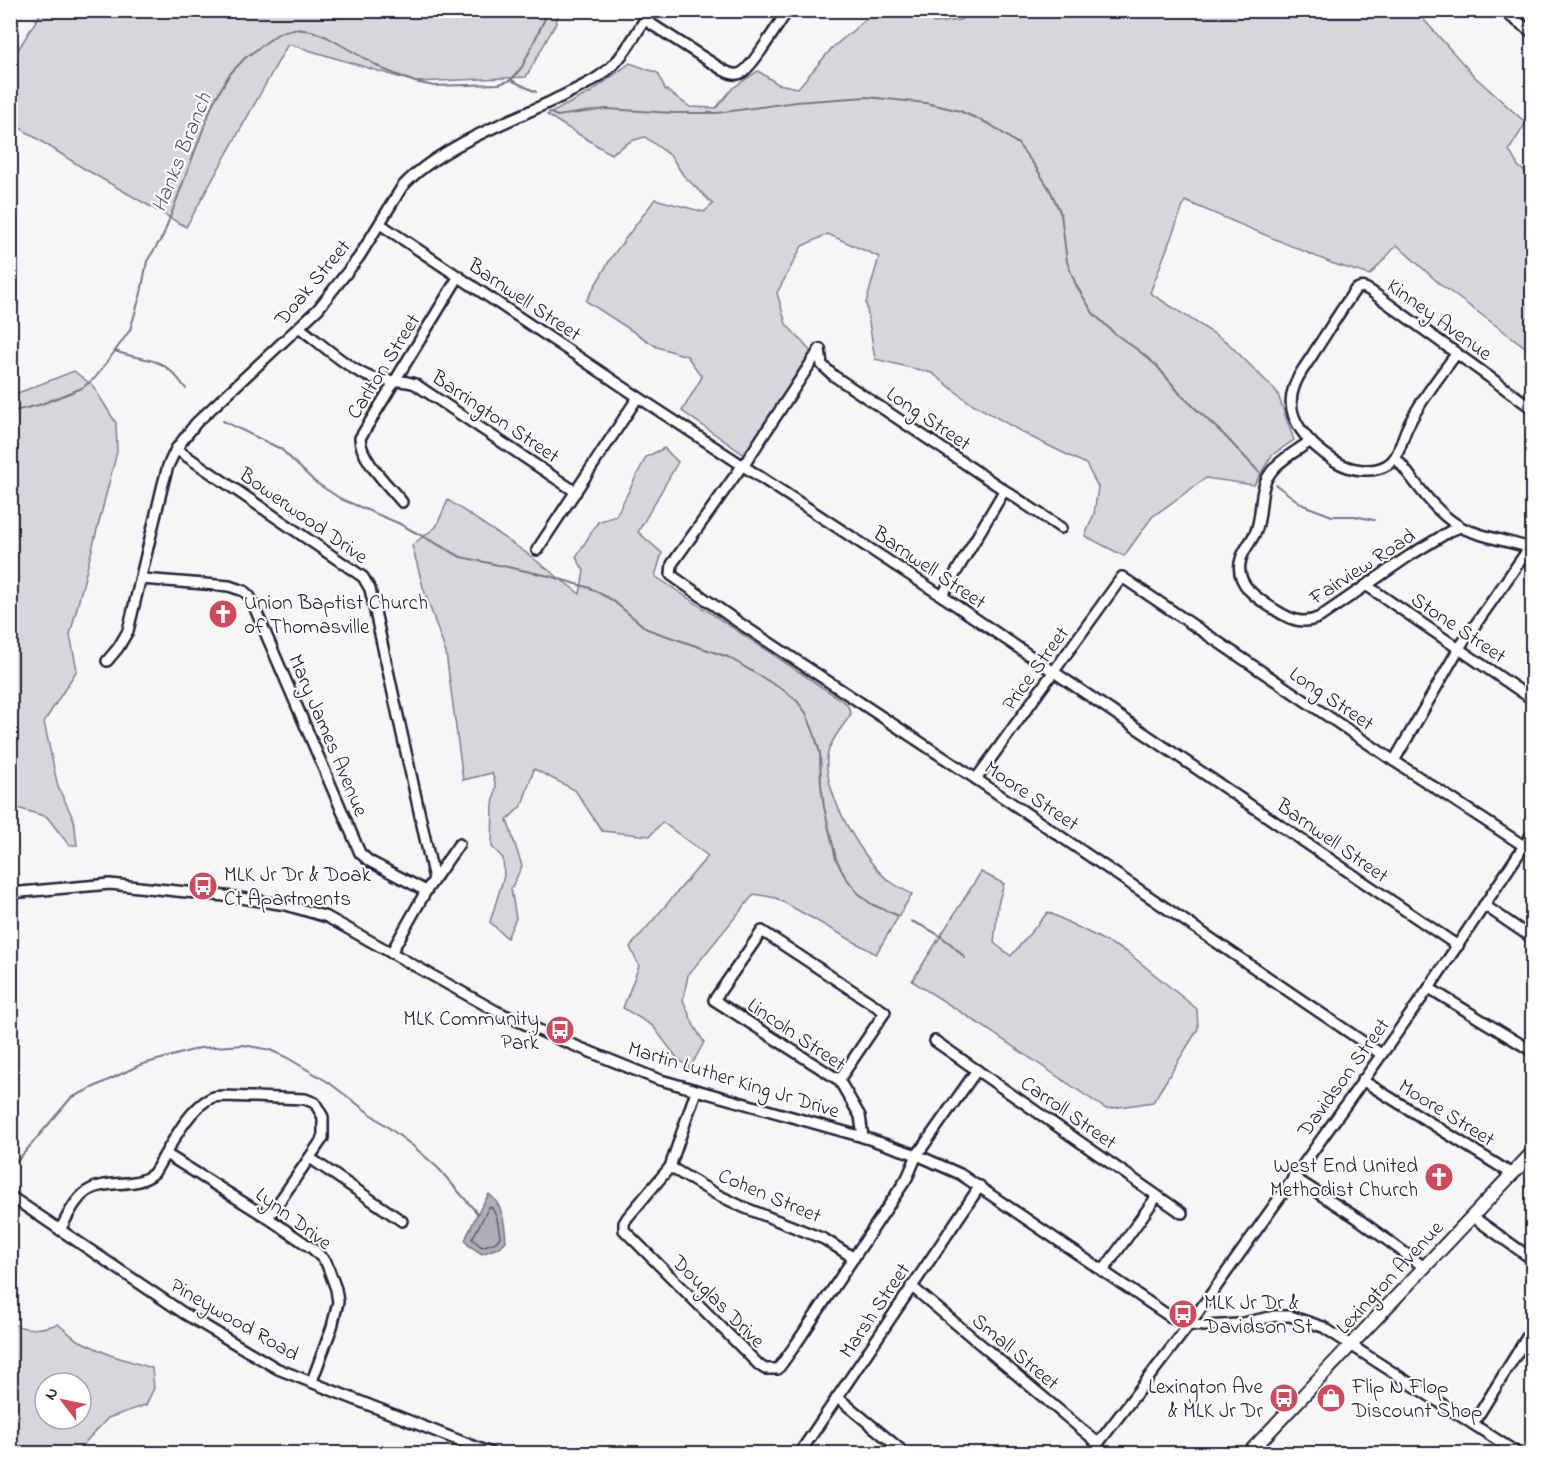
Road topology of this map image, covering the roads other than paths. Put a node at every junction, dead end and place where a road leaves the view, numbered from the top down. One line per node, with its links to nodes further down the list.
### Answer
1 (651, 10): 4 (street, Doak Street)
2 (788, 10): 4 (street)
3 (1502, 10): 5 (street)
4 (645, 20): 6 (street, Doak Street)
5 (1533, 32)
6 (380, 224): 7 (street, Barnwell Street); 8 (street, Doak Street)
7 (459, 276): 10 (street, Carlton Street); 11 (street, Barnwell Street)
8 (300, 328): 10 (street, Barrington Street); 14 (street, Doak Street)
9 (1457, 353): 12 (street, Kinney Avenue); 13 (street, Kinney Avenue); 15 (street)
10 (394, 380): 18 (street, Barrington Street); 19 (street, Carlton Street)
11 (638, 397): 16 (street, Barnwell Street); 18 (street)
12 (1533, 408)
13 (1309, 442): 15 (street); 26 (street, Fairview Road)
14 (177, 449): 25 (street, Doak Street); 37 (street, Bowerwood Drive)
15 (1396, 458): 20 (street)
16 (742, 466): 17 (street, Long Street); 27 (street, Barnwell Street); 33 (street, Moore Street)
17 (1004, 490): 21 (street, Long Street); 27 (street)
18 (576, 492): 23 (street)
19 (402, 502)
20 (1460, 527): 22 (street); 26 (street, Fairview Road)
21 (1061, 528)
22 (1531, 546): 28 (street)
23 (537, 550)
24 (1122, 577): 30 (street, Price Street); 32 (street, Long Street)
25 (142, 579): 29 (street, Doak Street); 38 (street, Mary James Avenue)
26 (1366, 585): 28 (street, Stone Street)
27 (942, 596): 30 (street, Barnwell Street)
28 (1459, 648): 31 (street, Stone Street); 32 (street)
29 (107, 661)
30 (1054, 673): 33 (street, Price Street); 42 (street, Barnwell Street)
31 (1533, 699)
32 (1394, 761): 36 (street, Long Street)
33 (976, 779): 47 (street, Moore Street)
34 (1533, 834): 36 (street, Davidson Street)
35 (459, 844): 37 (street)
36 (1524, 846): 40 (street, Davidson Street)
37 (434, 879): 38 (street)
38 (426, 891): 43 (street)
39 (10, 893): 43 (street, Martin Luther King Jr Drive)
40 (1484, 906): 41 (street); 42 (street, Davidson Street)
41 (1533, 938)
42 (1458, 946): 44 (street, Davidson Street)
43 (391, 953): 51 (street, Martin Luther King Jr Drive)
44 (1429, 988): 46 (street); 47 (street, Davidson Street)
45 (935, 1041): 48 (street, Carroll Street)
46 (1533, 1051)
47 (1381, 1054): 50 (street, Davidson Street)
48 (977, 1070): 55 (street, Douglas Drive); 62 (street, Carroll Street)
49 (839, 1080): 49 (street, Lincoln Street); 52 (street, Lincoln Street)
50 (1362, 1080): 58 (street, Moore Street); 59 (street, Davidson Street)
51 (696, 1091): 52 (street, Martin Luther King Jr Drive); 57 (street, Douglas Drive)
52 (863, 1137): 55 (street, Martin Luther King Jr Drive)
53 (166, 1154): 56 (street); 65 (street, Lynn Drive); 67 (street)
54 (1533, 1154): 58 (main road, Lexington Avenue)
55 (917, 1155): 60 (street, Martin Luther King Jr Drive); 68 (street, Douglas Drive)
56 (310, 1158): 65 (street); 66 (street)
57 (670, 1167): 68 (street, Cohen Street); 68 (street, Douglas Drive)
58 (1512, 1174): 64 (main road, Lexington Avenue)
59 (1293, 1177): 70 (street); 73 (street, Davidson Street)
60 (980, 1186): 71 (street, Martin Luther King Jr Drive); 72 (street, Marsh Street)
61 (10, 1196): 67 (street, Pineywood Road)
62 (1157, 1196): 63 (street, Carroll Street); 71 (street)
63 (1182, 1213)
64 (1473, 1217): 69 (street); 70 (main road, Lexington Avenue)
65 (268, 1218): 76 (street, Lynn Drive)
66 (402, 1221)
67 (60, 1230): 76 (street, Pineywood Road)
68 (854, 1258)
69 (1533, 1259)
70 (1424, 1267): 75 (main road, Lexington Avenue)
71 (1103, 1271): 73 (street, Martin Luther King Jr Drive)
72 (911, 1286): 77 (street, Marsh Street); 79 (street, Small Street)
73 (1189, 1325): 75 (street, Martin Luther King Jr Drive); 79 (street, Davidson Street)
74 (1533, 1329): 78 (street)
75 (1350, 1346): 78 (street, Martin Luther King Jr Drive); 84 (main road, Lexington Avenue)
76 (312, 1381): 81 (street, Pineywood Road)
77 (837, 1397): 80 (street); 82 (street, Marsh Street)
78 (1473, 1424): 85 (street, Martin Luther King Jr Drive)
79 (1098, 1443): 83 (street, Davidson Street)
80 (900, 1449)
81 (493, 1454)
82 (799, 1454)
83 (1090, 1454)
84 (1248, 1454)
85 (1520, 1454)

